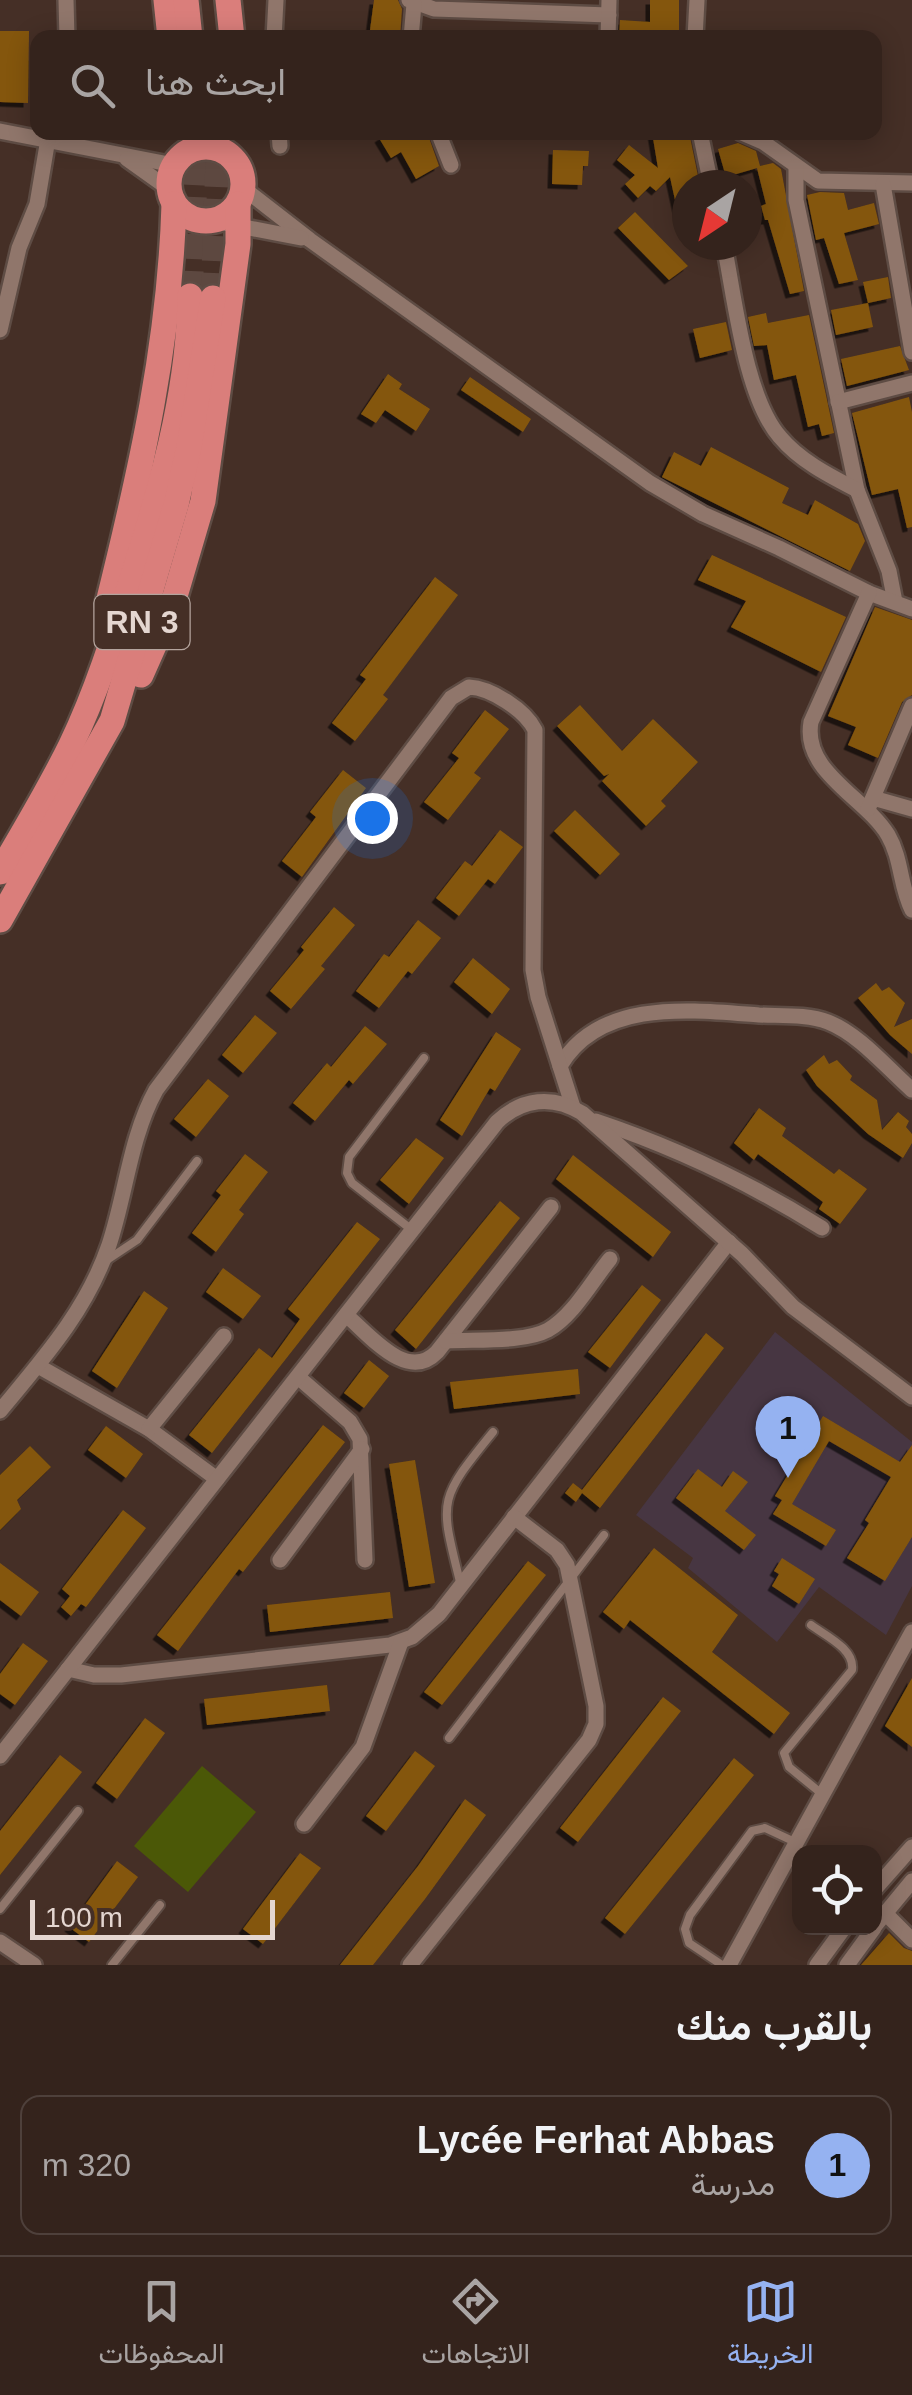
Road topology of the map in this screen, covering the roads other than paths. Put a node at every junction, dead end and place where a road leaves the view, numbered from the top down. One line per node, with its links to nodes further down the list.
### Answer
1 (66, 0): 10 (street)
2 (166, 0): 11 (highway)
3 (186, 0): 12 (highway)
4 (212, 0): 13 (highway)
5 (228, 0): 14 (highway)
6 (276, 0): 15 (street)
7 (697, 0): 17 (street)
8 (411, 2): 9 (street); 16 (street)
9 (609, 7)
10 (67, 30)
11 (169, 30)
12 (189, 30)
13 (214, 30)
14 (231, 30)
15 (274, 30)
16 (410, 30)
17 (695, 30)
18 (0, 131): 19 (street)
19 (30, 136)
20 (48, 140): 38 (street)
21 (83, 140): 27 (street)
22 (177, 140): 31 (highway)
23 (238, 140): 34 (highway)
24 (441, 140): 28 (street)
25 (702, 140): 30 (street)
26 (758, 140): 29 (street)
27 (124, 156): 31 (street); 31 (street)
28 (451, 165)
29 (796, 167): 32 (street); 41 (street)
30 (708, 170)
31 (174, 179): 34 (highway); 34 (highway); 47 (highway)
32 (882, 184): 33 (street); 37 (street)
33 (912, 184)
34 (240, 197): 35 (street); 35 (street); 48 (highway)
35 (310, 240): 43 (street)
36 (727, 260): 42 (street)
37 (905, 270): 39 (street)
38 (0, 330)
39 (912, 352)
40 (912, 382): 41 (street)
41 (838, 402): 42 (street)
42 (856, 490): 44 (street)
43 (869, 593): 44 (street); 49 (street)
44 (895, 602): 45 (street)
45 (912, 609)
46 (912, 706): 49 (street)
47 (86, 710): 48 (highway, RN 3); 51 (highway, RN 3)
48 (112, 721): 53 (highway, RN 3)
49 (871, 803): 50 (street); 52 (street)
50 (912, 809)
51 (0, 872)
52 (912, 910)
53 (0, 920)
54 (424, 1058): 62 (lane)
55 (560, 1066): 56 (street); 57 (street); 65 (street)
56 (912, 1090)
57 (574, 1108): 58 (street); 62 (street)
58 (590, 1119): 61 (street); 63 (street)
59 (197, 1161): 65 (lane)
60 (552, 1207): 68 (street)
61 (822, 1228)
62 (412, 1230): 66 (street)
63 (729, 1242): 71 (street); 77 (street)
64 (610, 1259): 68 (street)
65 (103, 1262): 69 (street)
66 (346, 1315): 68 (street); 70 (street)
67 (224, 1336): 73 (street)
68 (446, 1341)
69 (38, 1366): 72 (street); 73 (street)
70 (298, 1377): 75 (street); 76 (street)
71 (912, 1396)
72 (0, 1411)
73 (149, 1429): 76 (street)
74 (493, 1432): 82 (lane)
75 (362, 1449): 79 (street); 80 (street)
76 (218, 1479): 86 (street)
77 (514, 1517): 81 (street); 82 (street)
78 (604, 1534): 81 (lane)
79 (280, 1560)
80 (364, 1560)
81 (570, 1580): 87 (lane); 106 (street)
82 (461, 1586): 85 (street)
83 (811, 1624): 89 (lane)
84 (912, 1632): 89 (street)
85 (402, 1642): 86 (street); 91 (street)
86 (68, 1669): 88 (street)
87 (449, 1738)
88 (0, 1756)
89 (822, 1794): 92 (street)
90 (78, 1811): 97 (lane)
91 (304, 1824)
92 (795, 1842): 107 (street); 107 (lane)
93 (912, 1847): 94 (street)
94 (882, 1881)
95 (912, 1881): 98 (street)
96 (160, 1905): 105 (lane)
97 (0, 1909)
98 (886, 1912): 99 (street); 102 (street)
99 (882, 1917)
100 (839, 1935): 108 (street)
101 (868, 1935): 109 (street)
102 (912, 1940)
103 (0, 1942): 104 (street)
104 (34, 1965)
105 (112, 1965)
106 (410, 1965)
107 (725, 1965)
108 (817, 1965)
109 (846, 1965)

